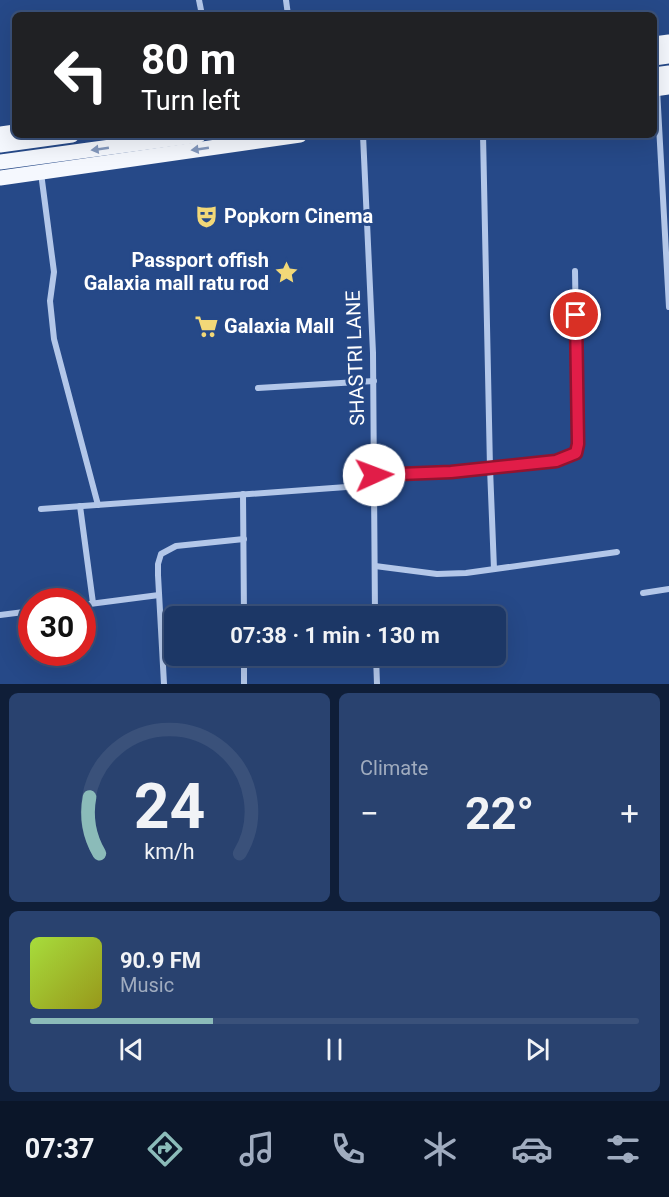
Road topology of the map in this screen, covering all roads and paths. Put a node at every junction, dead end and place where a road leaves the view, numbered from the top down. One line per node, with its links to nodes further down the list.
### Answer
1 (669, 74): 2 (main road)
2 (658, 85): 13 (street)
3 (50, 138): 8 (main road)
4 (177, 138): 9 (main road, one-way to 9)
5 (279, 138): 10 (main road, one-way to 10)
6 (363, 138): 14 (street, SHASTRI LANE)
7 (483, 138): 16 (street)
8 (0, 145)
9 (0, 162)
10 (41, 172): 11 (main road); 20 (street)
11 (0, 178)
12 (575, 271): 16 (street)
13 (669, 307)
14 (374, 381): 15 (street); 17 (street, SHASTRI LANE)
15 (258, 388)
16 (490, 468): 17 (street); 26 (street)
17 (374, 475): 18 (street, SHASTRI LANE)
18 (374, 484): 19 (street); 25 (street, SHASTRI LANE)
19 (243, 494): 20 (street); 23 (street)
20 (98, 505): 21 (street)
21 (80, 506): 22 (street); 27 (street)
22 (41, 509)
23 (243, 539): 30 (street); 32 (street)
24 (616, 552): 26 (street)
25 (375, 566): 26 (street); 33 (street, SHASTRI LANE)
26 (494, 569)
27 (91, 588)
28 (669, 589): 29 (street)
29 (643, 593)
30 (159, 595): 31 (street); 38 (street)
31 (96, 603)
32 (244, 606)
33 (375, 606)
34 (18, 613): 35 (street)
35 (0, 615)
36 (244, 666): 39 (street)
37 (376, 666): 40 (street)
38 (164, 684)
39 (244, 684)
40 (377, 684)

